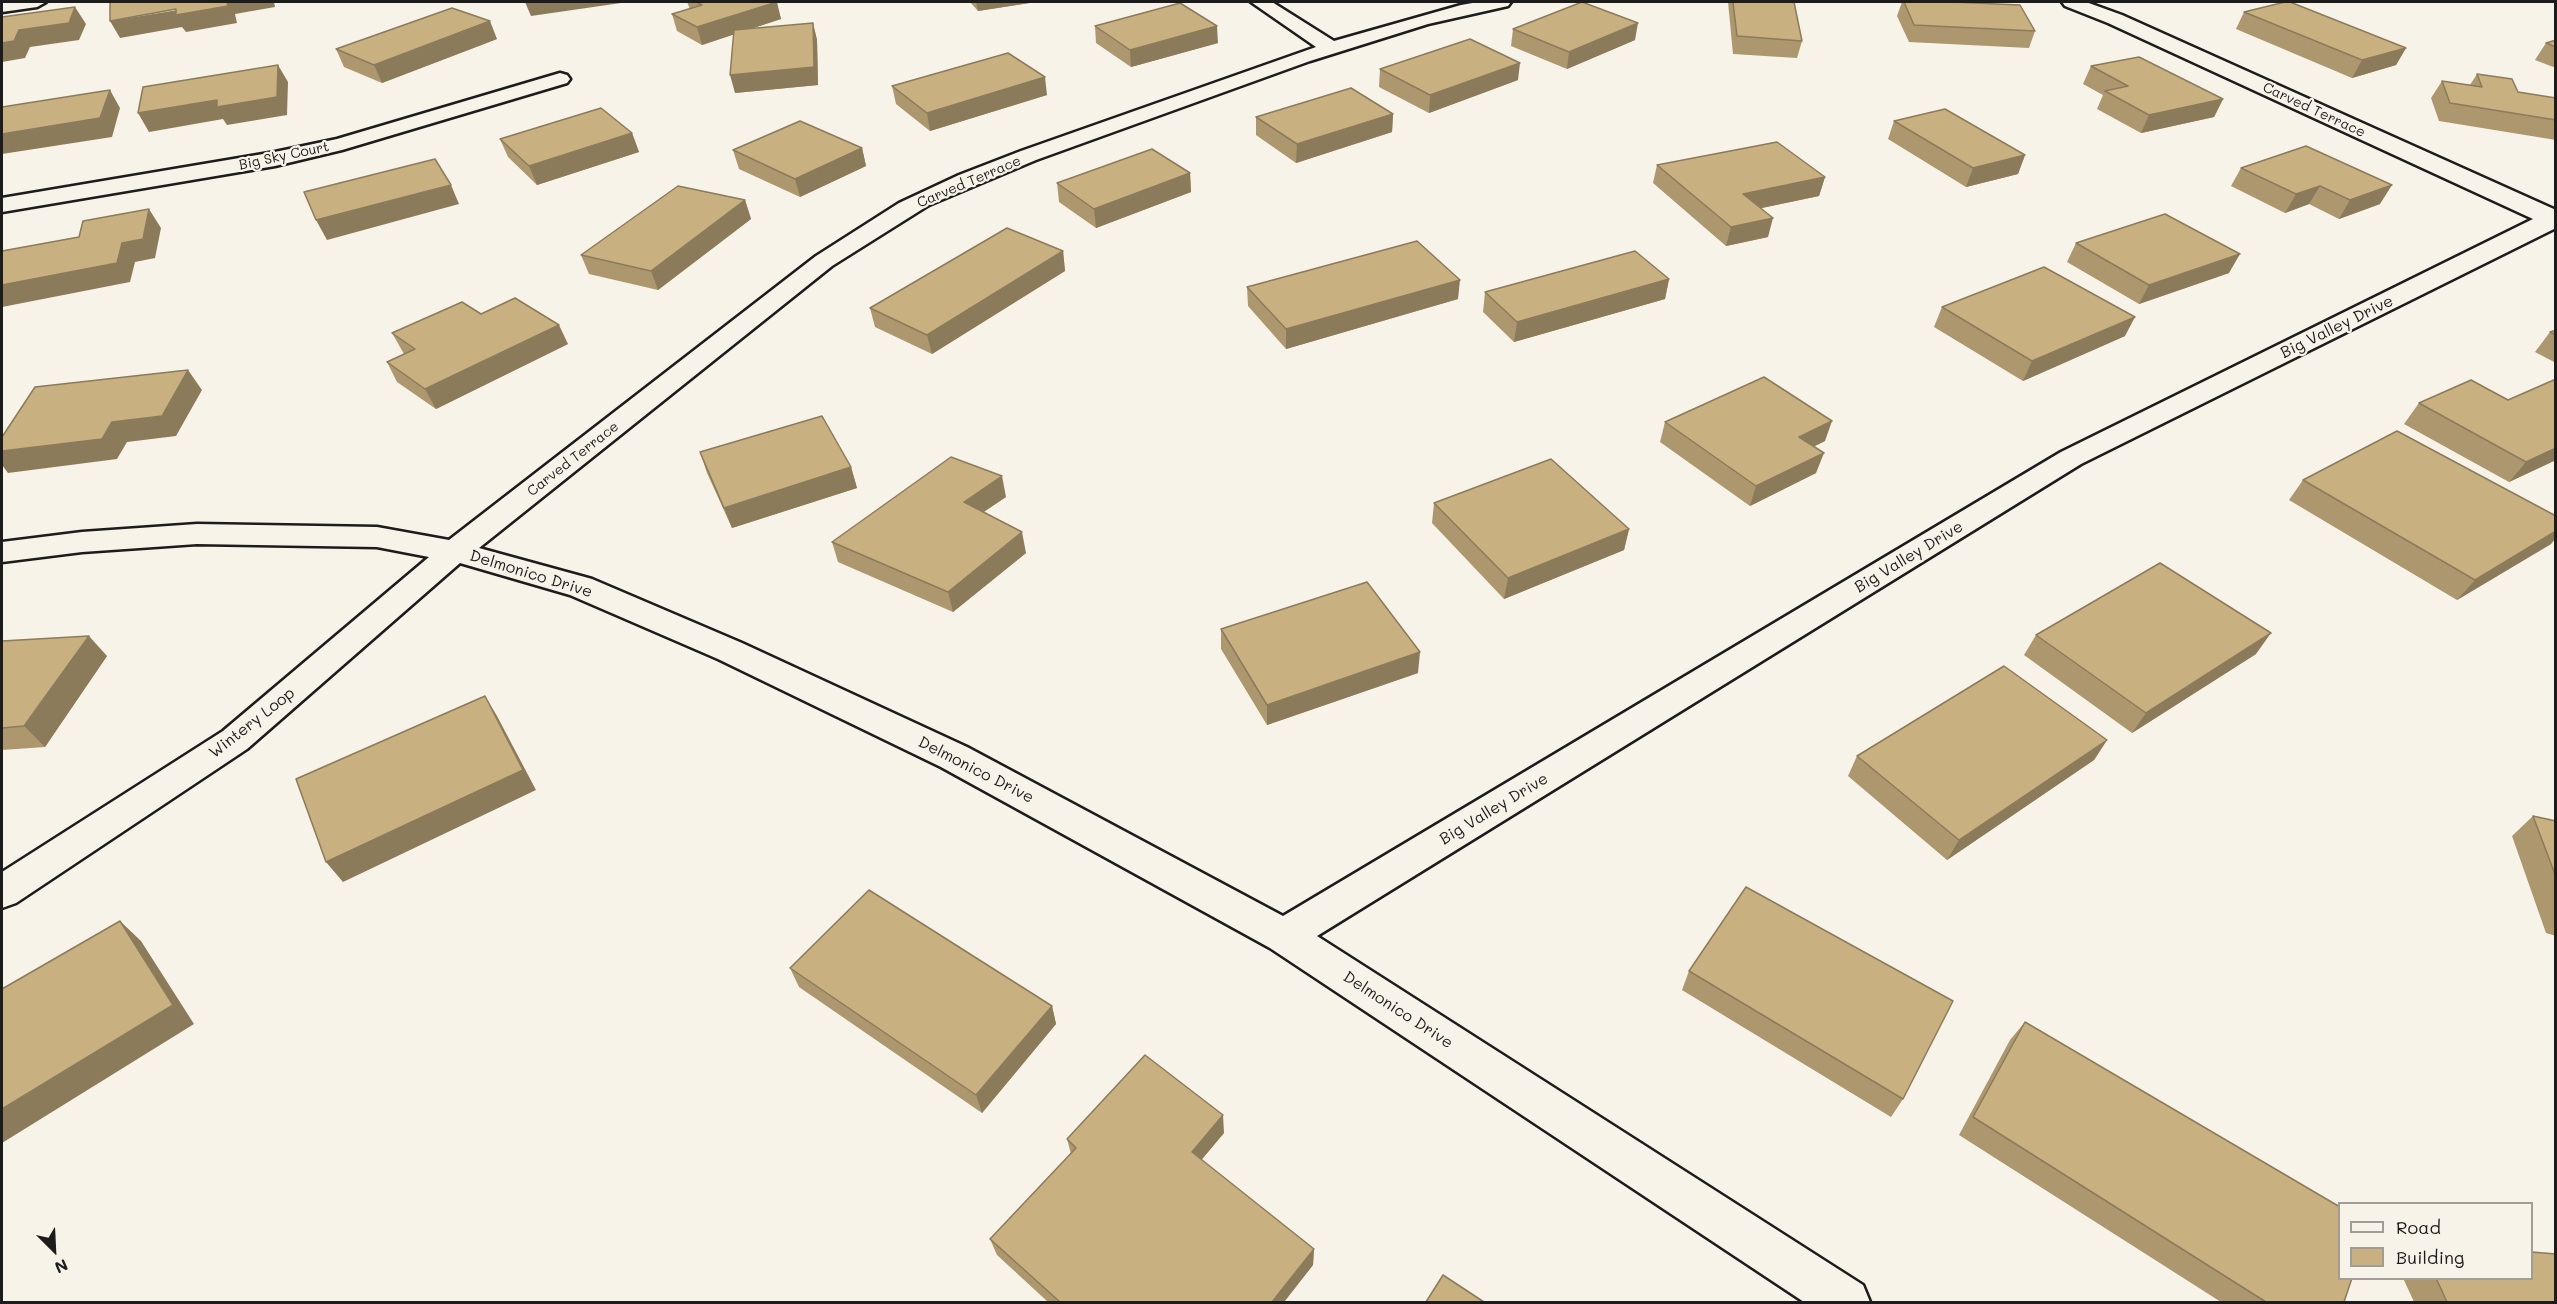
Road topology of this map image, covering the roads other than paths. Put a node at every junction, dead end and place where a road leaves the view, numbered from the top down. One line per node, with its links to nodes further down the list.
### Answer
1 (37, 2): 5 (street)
2 (1260, 2): 6 (street)
3 (1502, 2): 6 (street, Carved Terrace)
4 (2071, 2): 9 (street, Carved Terrace)
5 (2, 7)
6 (1330, 47): 10 (street, Carved Terrace)
7 (560, 79): 8 (street, Big Sky Court)
8 (2, 205)
9 (2554, 219): 13 (street, Big Valley Drive)
10 (455, 551): 11 (street, Delmonico Drive); 12 (street, Wintery Loop); 13 (street, Delmonico Drive)
11 (2, 552)
12 (2, 892)
13 (1284, 936): 14 (street, Delmonico Drive)
14 (1846, 1302)

